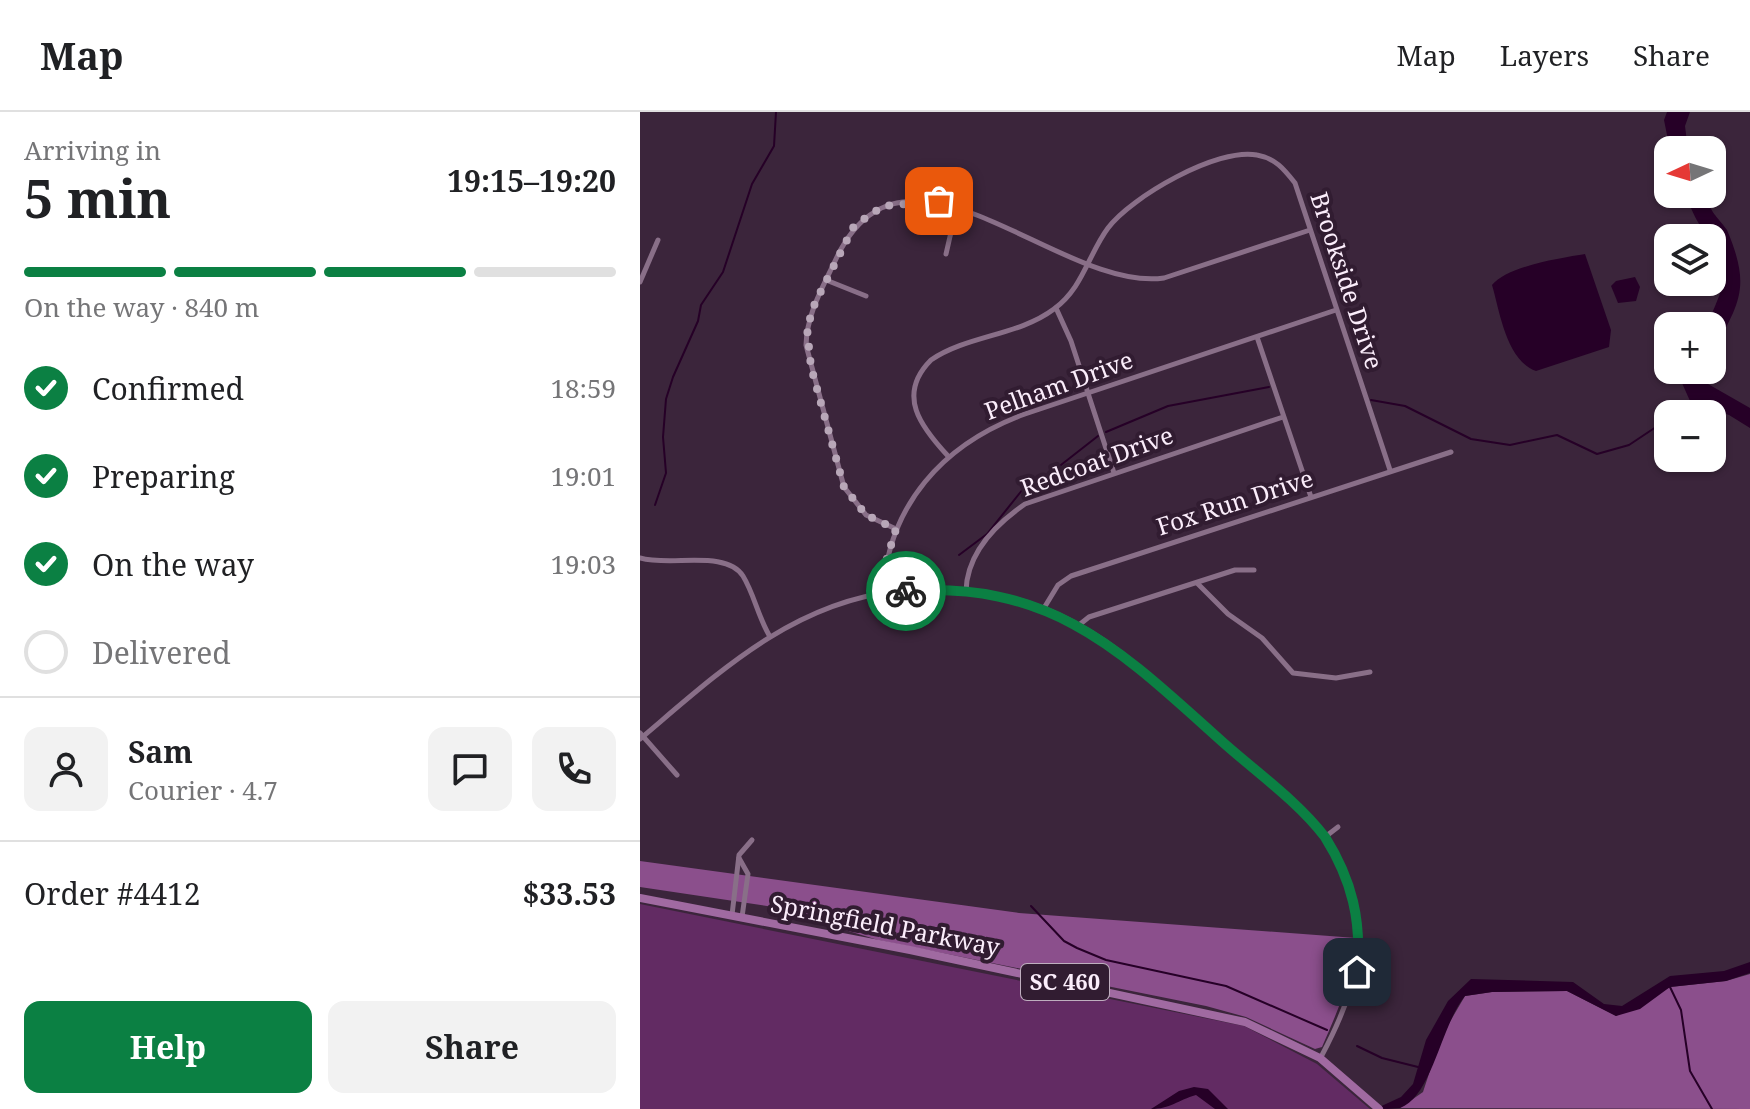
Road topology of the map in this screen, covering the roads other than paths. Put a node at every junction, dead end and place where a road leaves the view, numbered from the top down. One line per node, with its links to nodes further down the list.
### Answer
1 (957, 206): 4 (street); 5 (street); 6 (street)
2 (1310, 230): 5 (street); 5 (street, Brookside Drive); 10 (street, Brookside Drive)
3 (658, 240): 7 (street)
4 (946, 254)
5 (1088, 266): 9 (street, Brookside Drive)
6 (826, 280): 8 (street); 19 (street)
7 (640, 282)
8 (866, 296)
9 (1056, 308): 12 (street); 15 (street, Brookside Drive)
10 (1336, 310): 11 (street, Pelham Drive); 16 (street, Brookside Drive)
11 (1257, 337): 12 (street, Pelham Drive); 13 (street)
12 (1088, 392): 15 (street, Pelham Drive); 17 (street)
13 (1283, 417): 17 (street, Redcoat Drive); 18 (street)
14 (1451, 452): 16 (street, Fox Run Drive)
15 (948, 456): 19 (street, Pelham Drive)
16 (1390, 470): 18 (street, Fox Run Drive)
17 (1114, 473): 23 (street, Redcoat Drive)
18 (1311, 497): 25 (street, Fox Run Drive)
19 (896, 529): 24 (street, Pelham Drive)
20 (640, 558): 27 (street)
21 (1254, 570): 22 (street)
22 (1197, 583): 26 (street); 28 (street)
23 (966, 591): 24 (street); 25 (street)
24 (883, 593): 27 (street)
25 (1044, 608): 26 (street)
26 (1079, 625): 32 (street)
27 (769, 635): 29 (street)
28 (1370, 672)
29 (641, 736): 30 (street)
30 (677, 775)
31 (1338, 827): 32 (street)
32 (1325, 837): 38 (street)
33 (752, 840): 34 (street)
34 (739, 857): 36 (street); 37 (street)
35 (640, 898): 36 (main road, Springfield Parkway / SC 460)
36 (732, 916): 37 (main road, Springfield Parkway / SC 460)
37 (742, 918): 38 (main road, Springfield Parkway / SC 460)
38 (1320, 1058): 39 (main road, Springfield Parkway / SC 460)
39 (1379, 1109)

